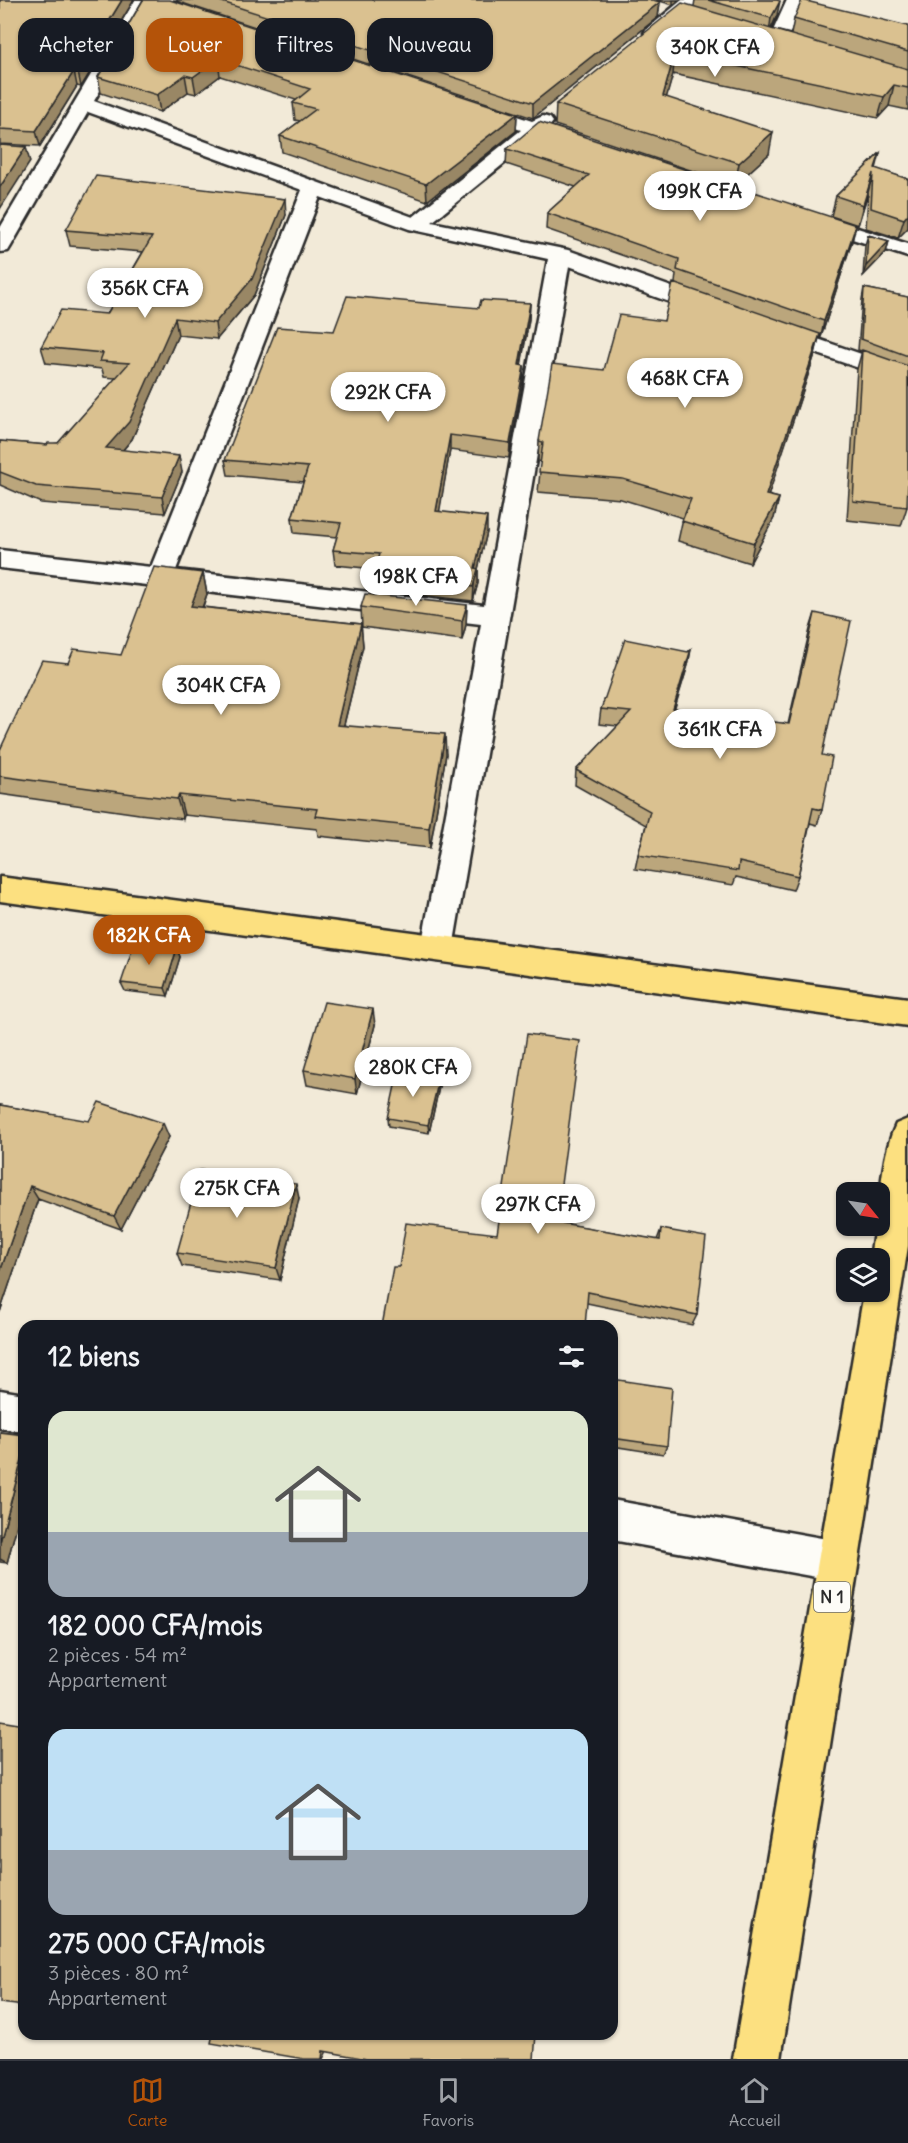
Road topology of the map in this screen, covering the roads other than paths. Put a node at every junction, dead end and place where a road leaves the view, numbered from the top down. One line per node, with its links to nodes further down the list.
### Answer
1 (693, 0): 5 (street)
2 (796, 0): 9 (street)
3 (150, 1): 12 (street)
4 (657, 8): 5 (street)
5 (676, 14): 6 (street); 8 (street)
6 (698, 21)
7 (754, 37): 9 (street)
8 (641, 43)
9 (776, 44): 10 (street)
10 (798, 50)
11 (458, 102): 14 (street)
12 (84, 104): 17 (street); 18 (street)
13 (561, 107): 14 (street)
14 (535, 128): 15 (street); 20 (street)
15 (592, 147)
16 (32, 154): 17 (street)
17 (53, 156): 21 (street)
18 (314, 188): 20 (street); 28 (street)
19 (795, 214): 22 (street)
20 (416, 225): 23 (street)
21 (0, 246)
22 (908, 251)
23 (560, 255): 24 (street); 29 (street)
24 (728, 315)
25 (751, 322): 26 (street)
26 (908, 378)
27 (0, 559): 28 (street)
28 (160, 577): 29 (street)
29 (496, 616): 31 (street)
30 (0, 889): 31 (main road)
31 (437, 948): 32 (main road)
32 (908, 1012)
33 (908, 1135): 37 (main road, N 1)
34 (0, 1409): 35 (street)
35 (18, 1412)
36 (618, 1521): 37 (street)
37 (838, 1561): 38 (main road, N 1)
38 (757, 2059)

